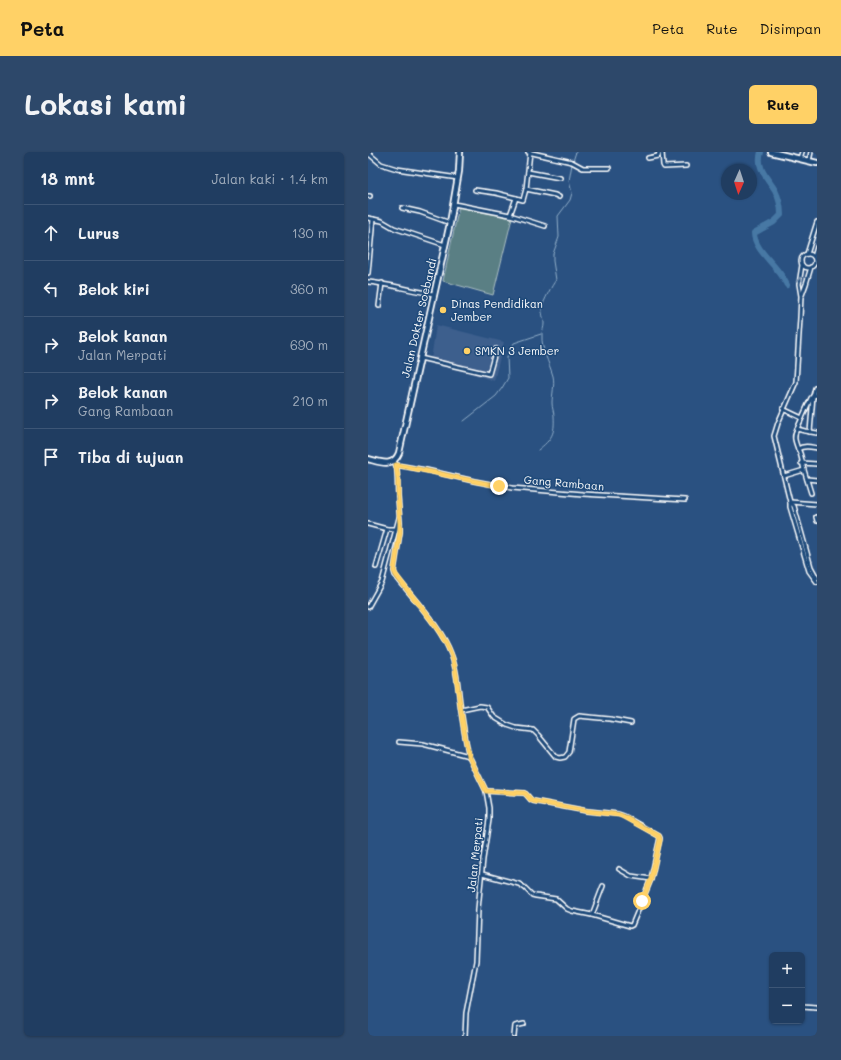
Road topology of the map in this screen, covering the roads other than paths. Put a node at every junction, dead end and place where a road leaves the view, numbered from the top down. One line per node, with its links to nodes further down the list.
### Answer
1 (460, 152): 17 (main road, Jalan Dokter Soebandi)
2 (529, 152): 15 (street); 16 (street)
3 (659, 152): 10 (street)
4 (662, 152): 14 (street)
5 (771, 152): 9 (main road)
6 (802, 152): 11 (street)
7 (811, 152): 12 (street)
8 (368, 153): 17 (street)
9 (782, 153): 11 (main road)
10 (648, 158)
11 (800, 158): 12 (main road)
12 (809, 161): 13 (main road)
13 (817, 163)
14 (686, 166)
15 (608, 168)
16 (528, 172): 18 (street); 19 (street)
17 (458, 178): 23 (main road, Jalan Dokter Soebandi)
18 (560, 178)
19 (526, 189): 21 (street); 22 (street)
20 (475, 190): 22 (street)
21 (559, 197)
22 (516, 198): 25 (street)
23 (454, 204): 25 (street); 29 (main road, Jalan Dokter Soebandi)
24 (402, 208): 29 (street)
25 (510, 215): 30 (street)
26 (368, 218): 27 (street)
27 (373, 219): 31 (street); 37 (street)
28 (817, 222): 33 (street)
29 (450, 224): 31 (main road, Jalan Dokter Soebandi)
30 (545, 226)
31 (445, 245): 40 (main road, Jalan Dokter Soebandi)
32 (817, 247): 34 (street)
33 (807, 254): 34 (street); 35 (street)
34 (814, 257): 36 (street)
35 (802, 265): 36 (street); 41 (street, one-way to 35)
36 (811, 267): 41 (street)
37 (368, 273)
38 (368, 282): 39 (street)
39 (382, 284): 40 (street); 42 (street)
40 (434, 294): 44 (main road, Jalan Dokter Soebandi)
41 (801, 296): 48 (street)
42 (379, 306)
43 (496, 349): 44 (street)
44 (420, 358): 56 (main road, Jalan Dokter Soebandi)
45 (815, 388): 47 (street)
46 (817, 395): 47 (street)
47 (813, 396): 49 (street); 51 (street)
48 (783, 409): 49 (street); 60 (street)
49 (802, 418): 50 (street)
50 (798, 429): 51 (street); 54 (street)
51 (810, 432): 52 (street)
52 (817, 432)
53 (817, 448): 54 (street)
54 (798, 449): 57 (street)
55 (368, 459): 56 (main road)
56 (395, 462): 64 (street, Gang Rambaan); 67 (street, Jalan Merpati)
57 (802, 463): 58 (street); 59 (street)
58 (817, 464)
59 (804, 470): 60 (street); 61 (street)
60 (784, 476): 65 (street)
61 (807, 479): 62 (street); 63 (street)
62 (817, 480)
63 (811, 493)
64 (685, 500)
65 (790, 502): 66 (street); 72 (street); 73 (street)
66 (817, 504)
67 (400, 518): 70 (street); 75 (street, Jalan Merpati)
68 (368, 524): 69 (street)
69 (387, 529): 70 (street); 71 (street)
70 (396, 529): 74 (street)
71 (376, 567)
72 (817, 578)
73 (817, 582)
74 (368, 607)
75 (461, 710): 76 (street); 78 (street, Jalan Merpati)
76 (631, 723)
77 (399, 742): 78 (street)
78 (469, 756): 79 (street, Jalan Merpati)
79 (486, 791): 81 (street, Jalan Merpati); 82 (street)
80 (619, 869): 82 (street)
81 (482, 874): 84 (street); 88 (street, Jalan Merpati)
82 (651, 879): 84 (street)
83 (603, 886): 84 (street)
84 (592, 915)
85 (805, 1006): 86 (street)
86 (817, 1007)
87 (524, 1024): 89 (street)
88 (465, 1036)
89 (514, 1036)

